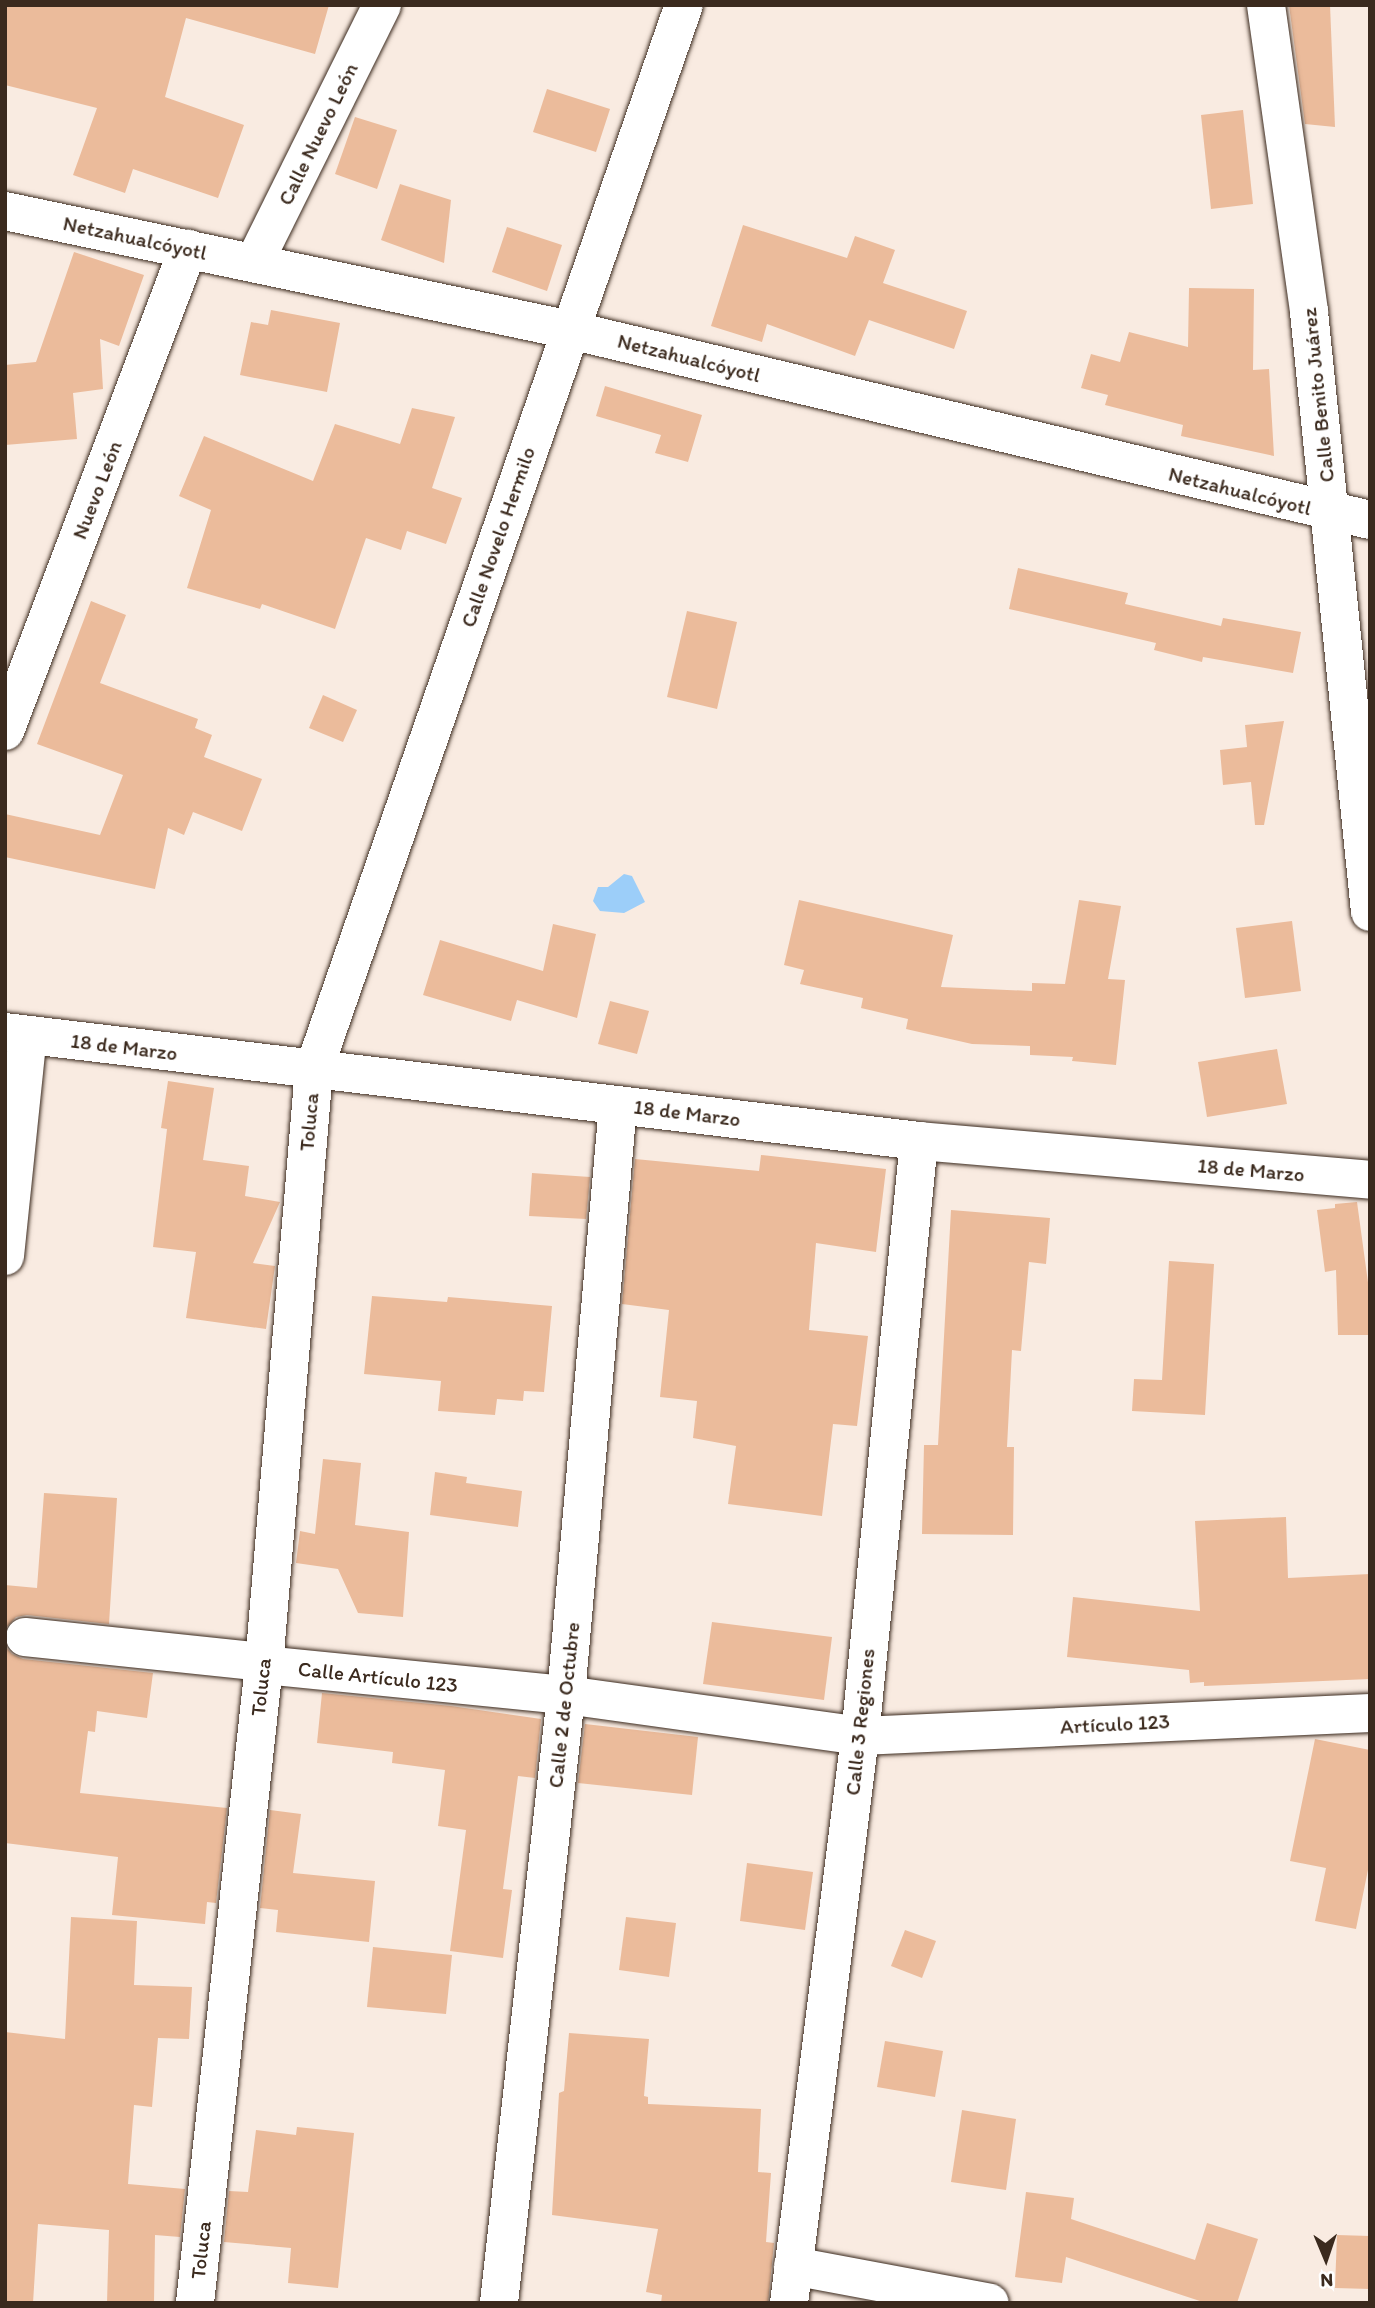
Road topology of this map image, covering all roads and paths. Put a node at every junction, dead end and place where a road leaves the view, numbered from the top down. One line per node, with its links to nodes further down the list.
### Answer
1 (382, 5): 6 (street, Calle Nuevo León)
2 (684, 5): 7 (street, Calle Novelo Hermilo)
3 (1266, 5): 8 (street, Calle Benito Juárez)
4 (5, 211): 5 (street, Netzahualcóyotl)
5 (188, 249): 6 (street, Netzahualcóyotl); 10 (street, Nuevo León)
6 (254, 263): 7 (street, Netzahualcóyotl)
7 (570, 330): 8 (street, Netzahualcóyotl); 13 (street, Calle Novelo Hermilo)
8 (1330, 513): 9 (street, Netzahualcóyotl); 11 (street, Calle Benito Juárez)
9 (1370, 520)
10 (5, 731)
11 (1370, 912)
12 (17, 1034): 13 (street, 18 de Marzo); 17 (street)
13 (314, 1069): 14 (street, 18 de Marzo); 19 (street, Toluca)
14 (618, 1105): 15 (street, 18 de Marzo); 20 (street, Calle 2 de Octubre)
15 (919, 1141): 16 (street, 18 de Marzo); 22 (street, Calle 3 Regiones)
16 (1370, 1180)
17 (5, 1256)
18 (25, 1637): 19 (street, Calle Artículo 123)
19 (264, 1665): 20 (street, Calle Artículo 123); 24 (street, Toluca)
20 (566, 1695): 22 (street, Calle Artículo 123); 25 (street, Calle 2 de Octubre)
21 (1370, 1713): 22 (street, Artículo 123)
22 (860, 1736): 23 (street, Calle 3 Regiones)
23 (791, 2284): 26 (street)
24 (195, 2303)
25 (499, 2303)
26 (990, 2303)

